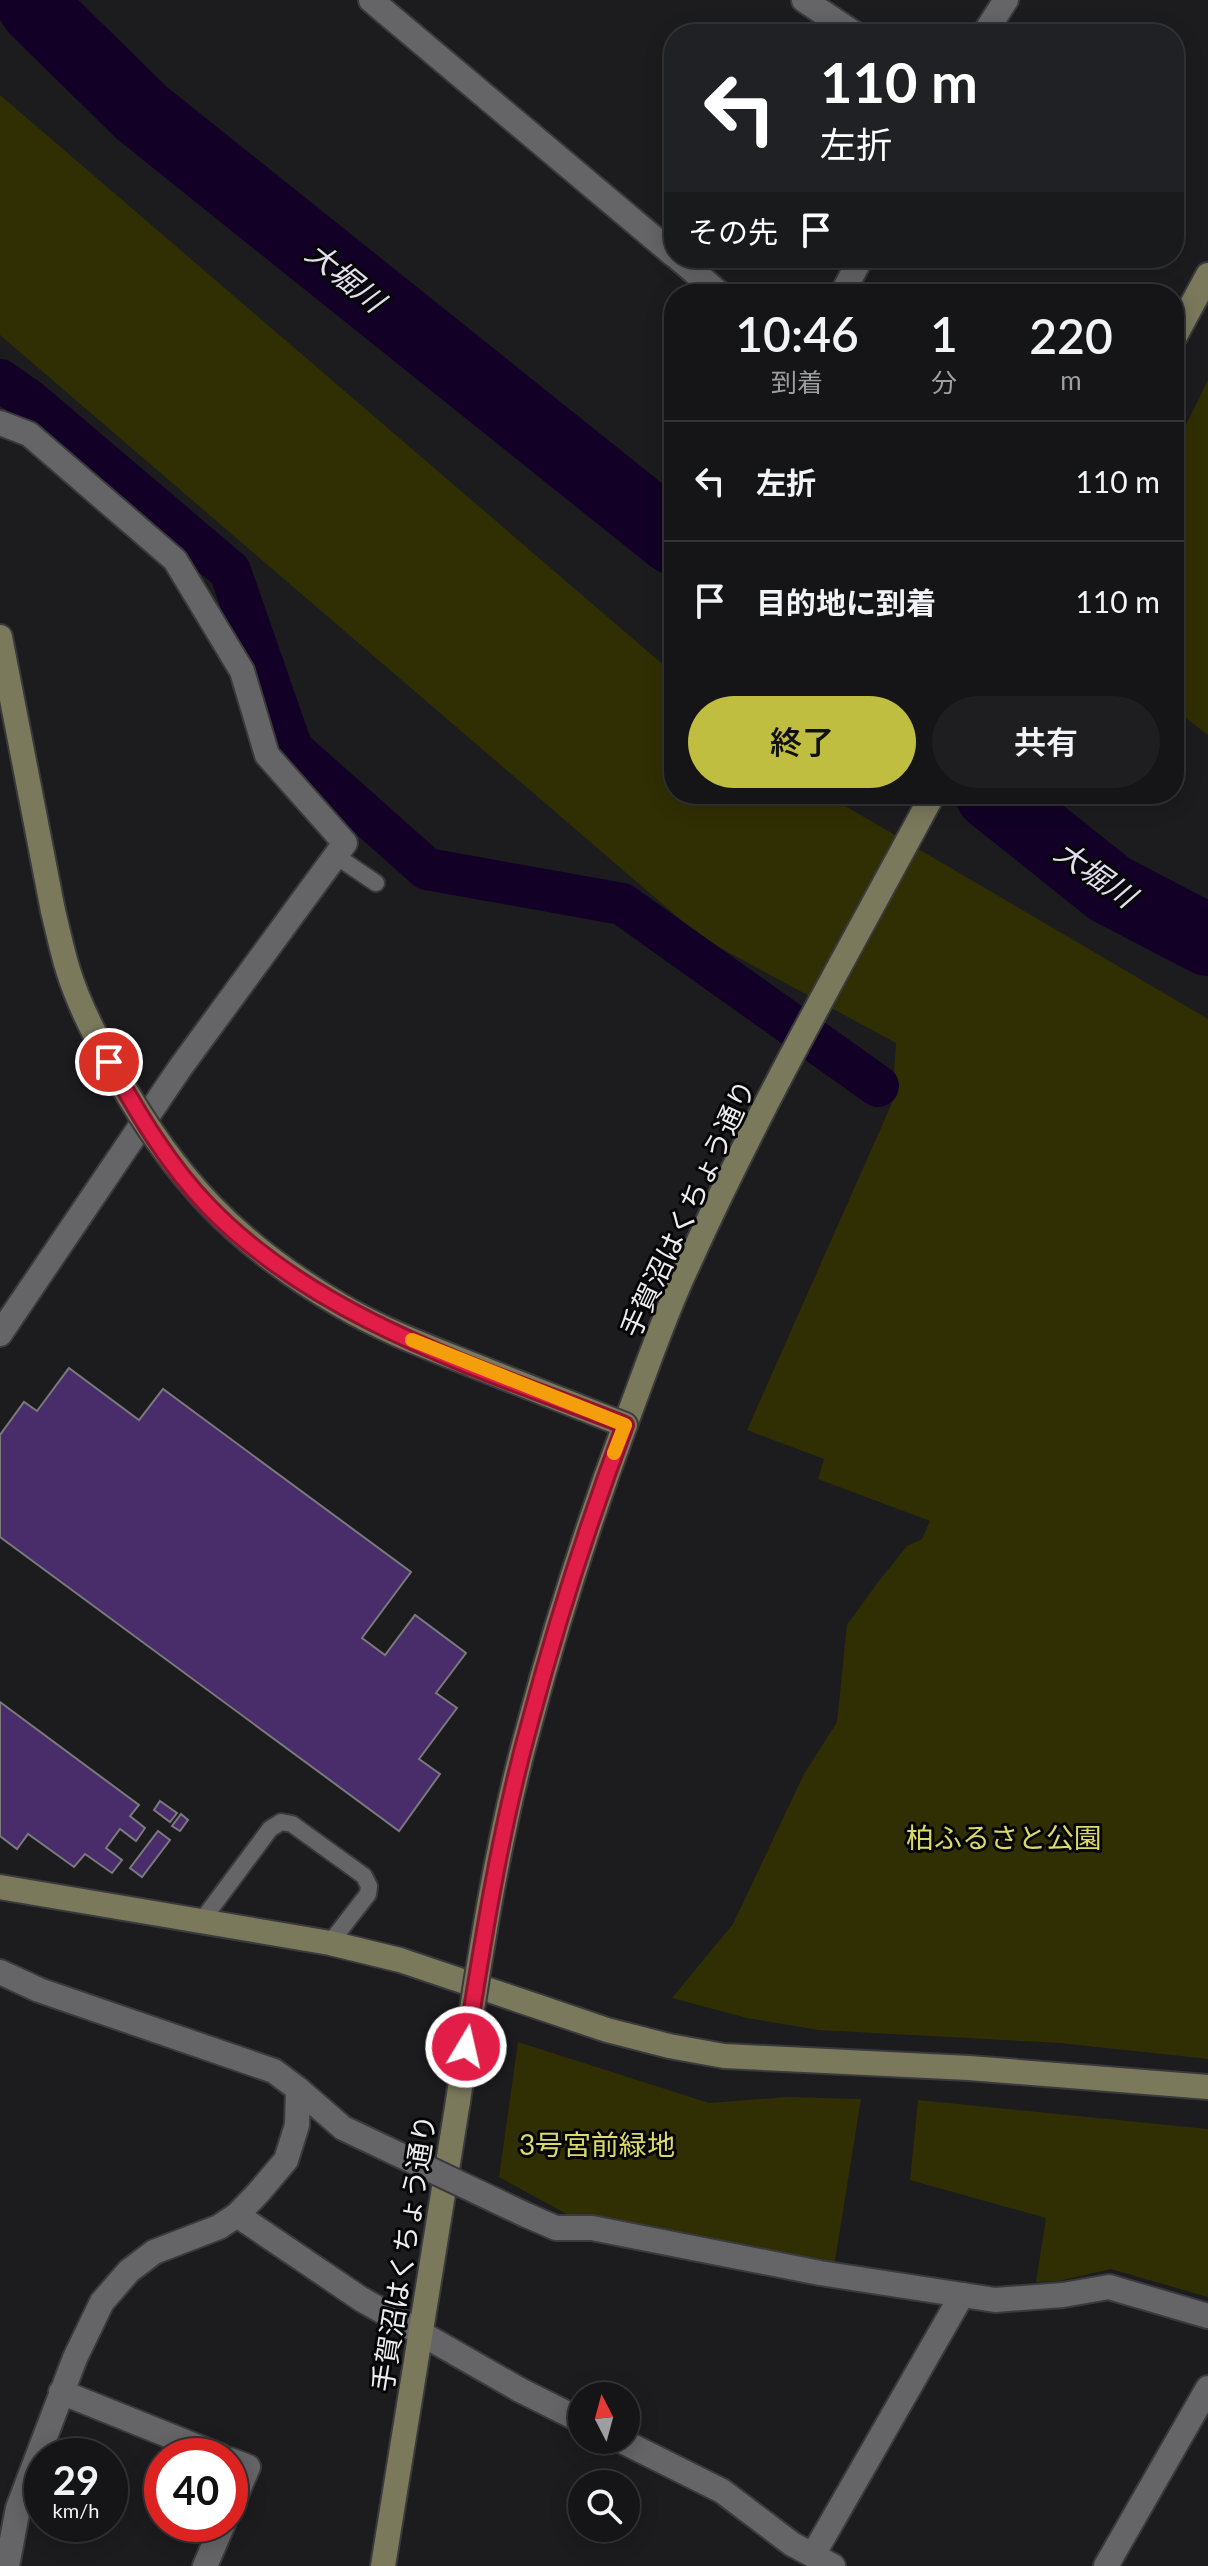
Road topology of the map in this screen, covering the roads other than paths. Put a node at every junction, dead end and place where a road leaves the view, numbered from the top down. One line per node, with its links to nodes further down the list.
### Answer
1 (371, 0): 6 (street)
2 (804, 0): 4 (street)
3 (1006, 0): 5 (street)
4 (840, 24)
5 (990, 24)
6 (664, 246)
7 (690, 268): 9 (street)
8 (1208, 275): 10 (street)
9 (708, 284)
10 (1184, 319)
11 (0, 423): 14 (street)
12 (0, 637): 17 (street, bridge)
13 (928, 804): 17 (street, 手賀沼はくちょう通り)
14 (336, 856): 15 (lane); 16 (street)
15 (376, 883)
16 (0, 1334)
17 (625, 1425): 27 (street, 手賀沼はくちょう通り, bridge)
18 (0, 1887): 19 (street)
19 (200, 1923): 20 (street); 20 (lane)
20 (330, 1943): 22 (street)
21 (0, 1972): 23 (street)
22 (1208, 2087)
23 (298, 2089): 24 (street); 25 (street, bridge)
24 (237, 2215): 27 (street); 29 (street)
25 (962, 2295): 26 (street); 35 (street)
26 (1208, 2316)
27 (422, 2333): 30 (street); 38 (street, 手賀沼はくちょう通り)
28 (1208, 2388): 39 (street)
29 (61, 2392): 31 (street); 33 (street)
30 (568, 2414)
31 (175, 2438)
32 (640, 2450): 35 (street)
33 (9, 2506): 36 (street)
34 (215, 2542): 37 (street)
35 (823, 2561)
36 (7, 2566)
37 (205, 2566)
38 (383, 2566)
39 (1106, 2566)

